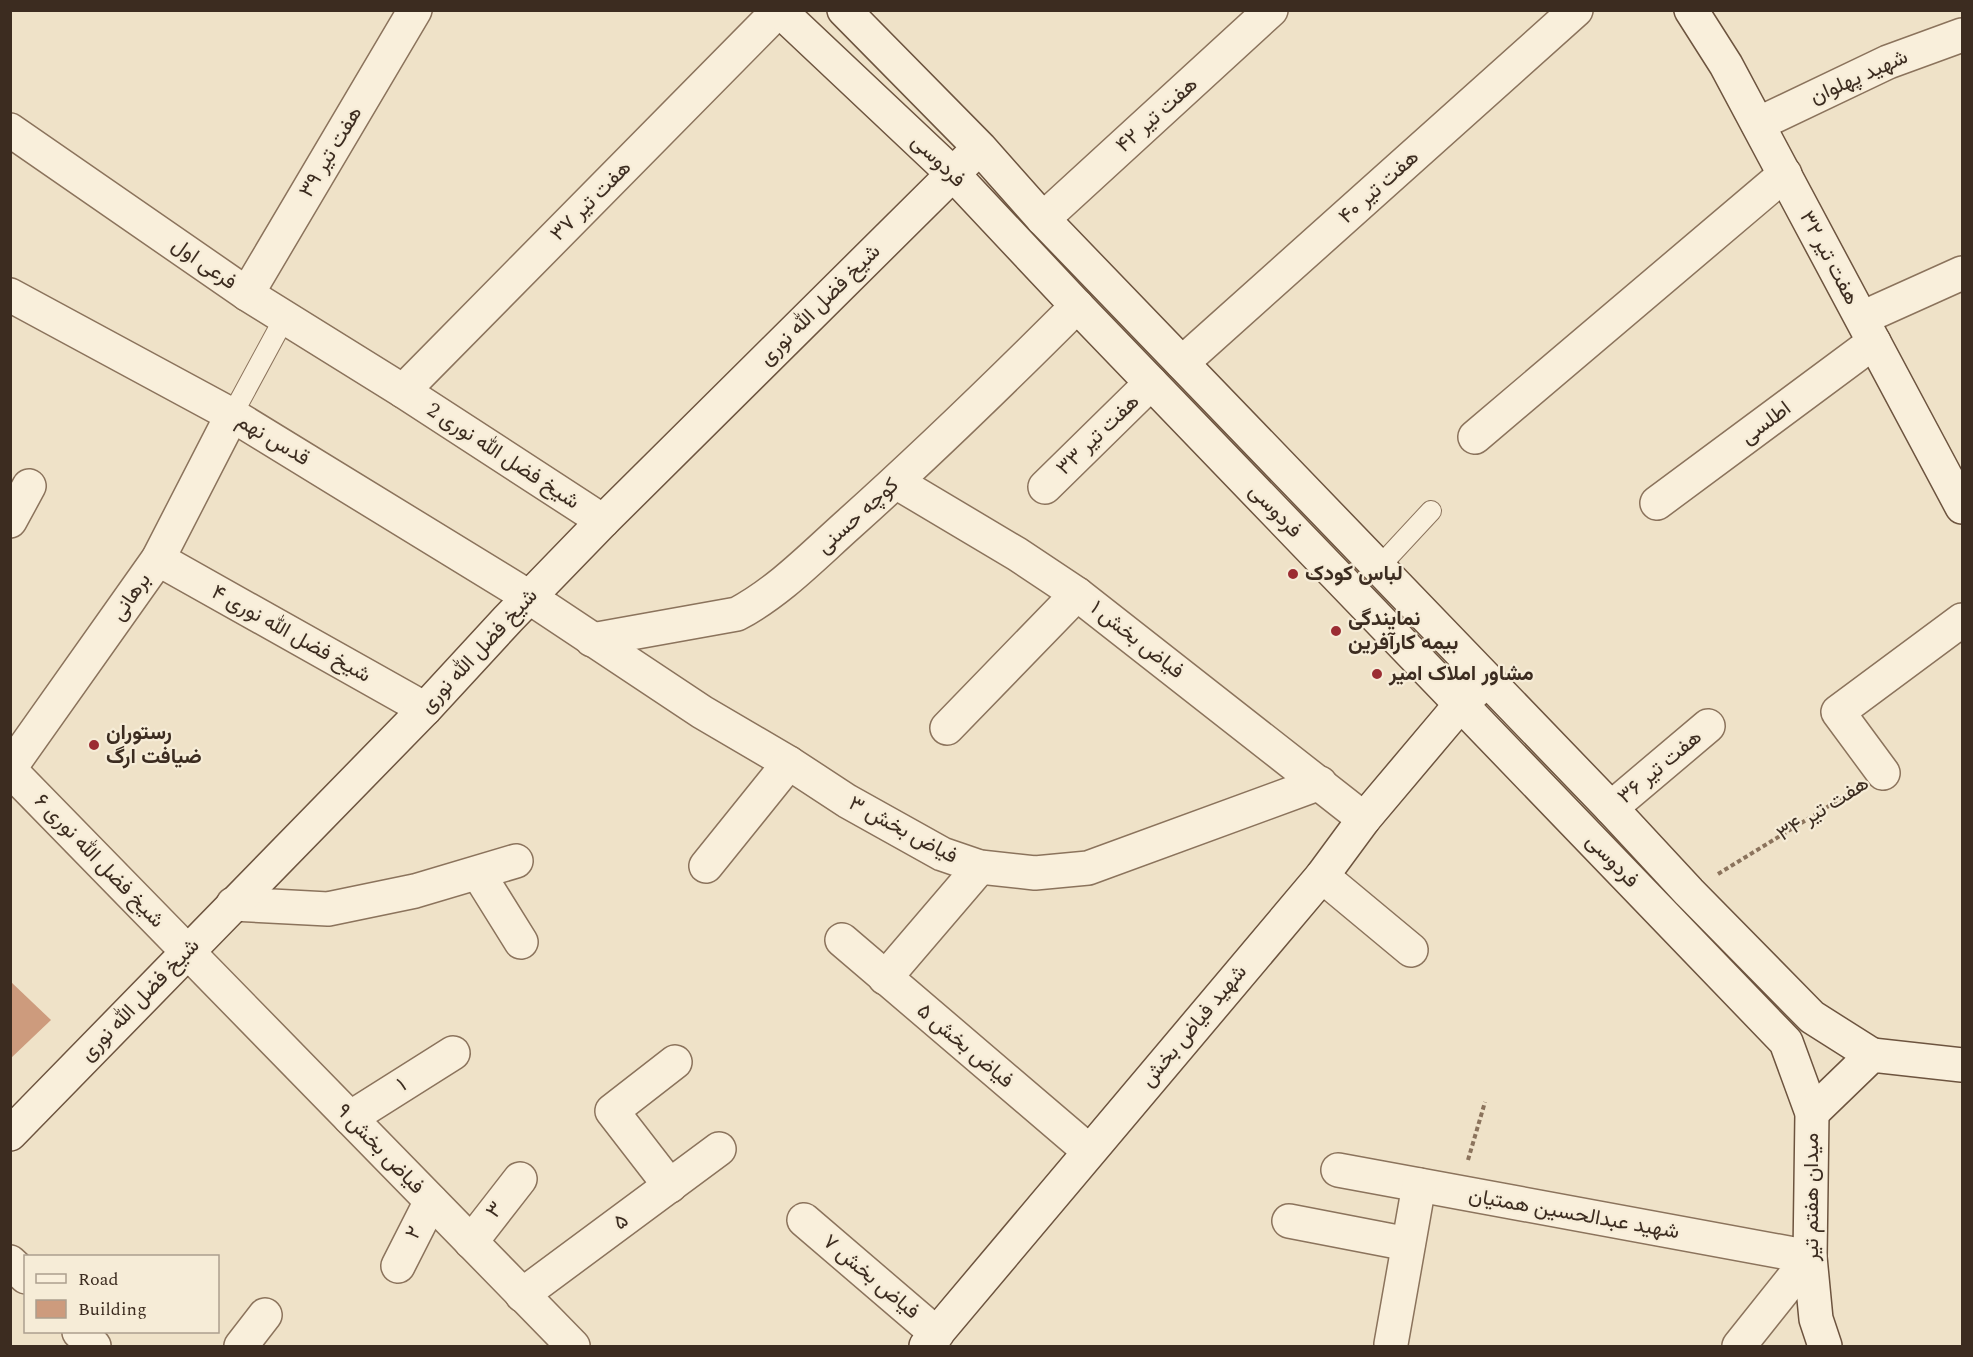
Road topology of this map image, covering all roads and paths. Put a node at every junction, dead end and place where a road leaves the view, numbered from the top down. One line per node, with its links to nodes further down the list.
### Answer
1 (415, 10): 15 (street, هفت تیر ۳۹)
2 (779, 10): 11 (street, فردوسی); 22 (street, هفت تیر ۳۷)
3 (844, 10): 10 (street, فردوسی)
4 (1271, 10): 13 (street, هفت تیر ۴۲)
5 (1576, 10): 20 (street, هفت تیر ۴۰)
6 (1692, 10): 8 (street, هفت تیر ۳۲)
7 (1962, 35): 8 (street, شهید پهلوان)
8 (1758, 124): 12 (street, هفت تیر ۳۲)
9 (10, 130): 15 (street, فرعی اول)
10 (980, 148): 11 (street, شیخ فضل الله نوری); 13 (street, فردوسی)
11 (952, 173): 17 (street, فردوسی); 32 (street, شیخ فضل الله نوری)
12 (1785, 174): 19 (street, هفت تیر ۳۲); 24 (street)
13 (1043, 219): 20 (street, فردوسی)
14 (1962, 273): 19 (street, اطلسی)
15 (247, 294): 18 (street, فرعی اول)
16 (10, 295): 23 (street, قدس نهم)
17 (1077, 306): 21 (street, فردوسی); 25 (street, کوچه حسنی)
18 (285, 317): 22 (street, فرعی اول); 23 (lane)
19 (1868, 330): 28 (street, اطلسی); 29 (street, هفت تیر ۳۲)
20 (1182, 363): 34 (street, فردوسی)
21 (1151, 383): 27 (street, هفت تیر ۳۳); 40 (street, فردوسی)
22 (403, 390): 32 (street, شیخ فضل الله نوری 2)
23 (231, 415): 33 (street, برهانی); 36 (street, قدس نهم)
24 (1475, 437)
25 (896, 482): 35 (street, فیاض بخش ۱); 38 (street, کوچه حسنی)
26 (29, 486): 31 (street)
27 (1045, 487)
28 (1658, 503)
29 (1962, 507)
30 (1431, 511): 34 (lane)
31 (10, 521)
32 (603, 521): 36 (street, شیخ فضل الله نوری)
33 (158, 559): 41 (street, شیخ فضل الله نوری ۴); 45 (street, برهانی)
34 (1379, 567): 39 (street, فردوسی)
35 (1077, 594): 43 (street); 47 (street, فیاض بخش ۱)
36 (529, 597): 38 (street, فیاض بخش ۳); 41 (street, شیخ فضل الله نوری)
37 (1962, 620): 46 (street, هفت تیر ۳۴)
38 (592, 640): 44 (street, فیاض بخش ۳)
39 (1487, 680): 40 (street, شهید فیاض بخش); 48 (street, فردوسی)
40 (1461, 704): 49 (street, شهید فیاض بخش); 67 (street, فردوسی)
41 (425, 709): 56 (street, شیخ فضل الله نوری)
42 (1708, 726): 48 (street, هفت تیر ۳۶)
43 (948, 728)
44 (789, 763): 51 (street); 52 (street, فیاض بخش ۳)
45 (10, 769): 60 (street, شیخ فضل الله نوری ۶)
46 (1883, 773): 55 (path, هفت تیر ۳۴)
47 (1320, 783): 49 (street, فیاض بخش ۱); 52 (street, فیاض بخش ۳)
48 (1611, 808): 55 (street, فردوسی)
49 (1364, 819): 54 (street, شهید فیاض بخش)
50 (516, 861): 53 (street)
51 (706, 866)
52 (980, 867): 61 (street)
53 (478, 873): 56 (street); 58 (street)
54 (1322, 876): 59 (street); 71 (street, شهید فیاض بخش)
55 (1689, 892): 63 (street, فردوسی)
56 (233, 904): 60 (street, شیخ فضل الله نوری)
57 (842, 940): 61 (street, فیاض بخش ۵)
58 (521, 942)
59 (1412, 950)
60 (187, 951): 68 (street, فیاض بخش ۹); 69 (street, شیخ فضل الله نوری)
61 (885, 978): 71 (street, فیاض بخش ۵)
62 (453, 1053): 68 (street, ۱)
63 (1872, 1055): 65 (street); 67 (street, میدان هفتم تیر)
64 (675, 1062): 75 (street)
65 (1962, 1065)
66 (1485, 1102): 76 (path)
67 (1812, 1113): 82 (street, میدان هفتم تیر)
68 (350, 1118): 77 (street, فیاض بخش ۹)
69 (10, 1134)
70 (718, 1149): 75 (street, ۵)
71 (1089, 1151): 89 (street, شهید فیاض بخش)
72 (1338, 1170): 74 (street, شهید عبدالحسین همتیان)
73 (520, 1179): 80 (street, ۳)
74 (1419, 1185): 76 (street, شهید عبدالحسین همتیان); 81 (street)
75 (670, 1186): 86 (street, ۵)
76 (1458, 1192): 82 (street, شهید عبدالحسین همتیان)
77 (431, 1201): 80 (street, فیاض بخش ۹); 84 (street, ۲)
78 (804, 1220): 89 (street, فیاض بخش ۷)
79 (1289, 1221): 81 (street)
80 (471, 1242): 86 (street, فیاض بخش ۹)
81 (1408, 1244): 91 (street)
82 (1810, 1257): 94 (street); 95 (street, میدان هفتم تیر)
83 (10, 1262): 85 (street)
84 (398, 1266)
85 (24, 1275)
86 (522, 1295): 90 (street, فیاض بخش ۹)
87 (265, 1315): 93 (street)
88 (80, 1333): 92 (street)
89 (932, 1340)
90 (564, 1344)
91 (1391, 1344)
92 (94, 1347)
93 (242, 1347)
94 (1739, 1347)
95 (1826, 1347)

